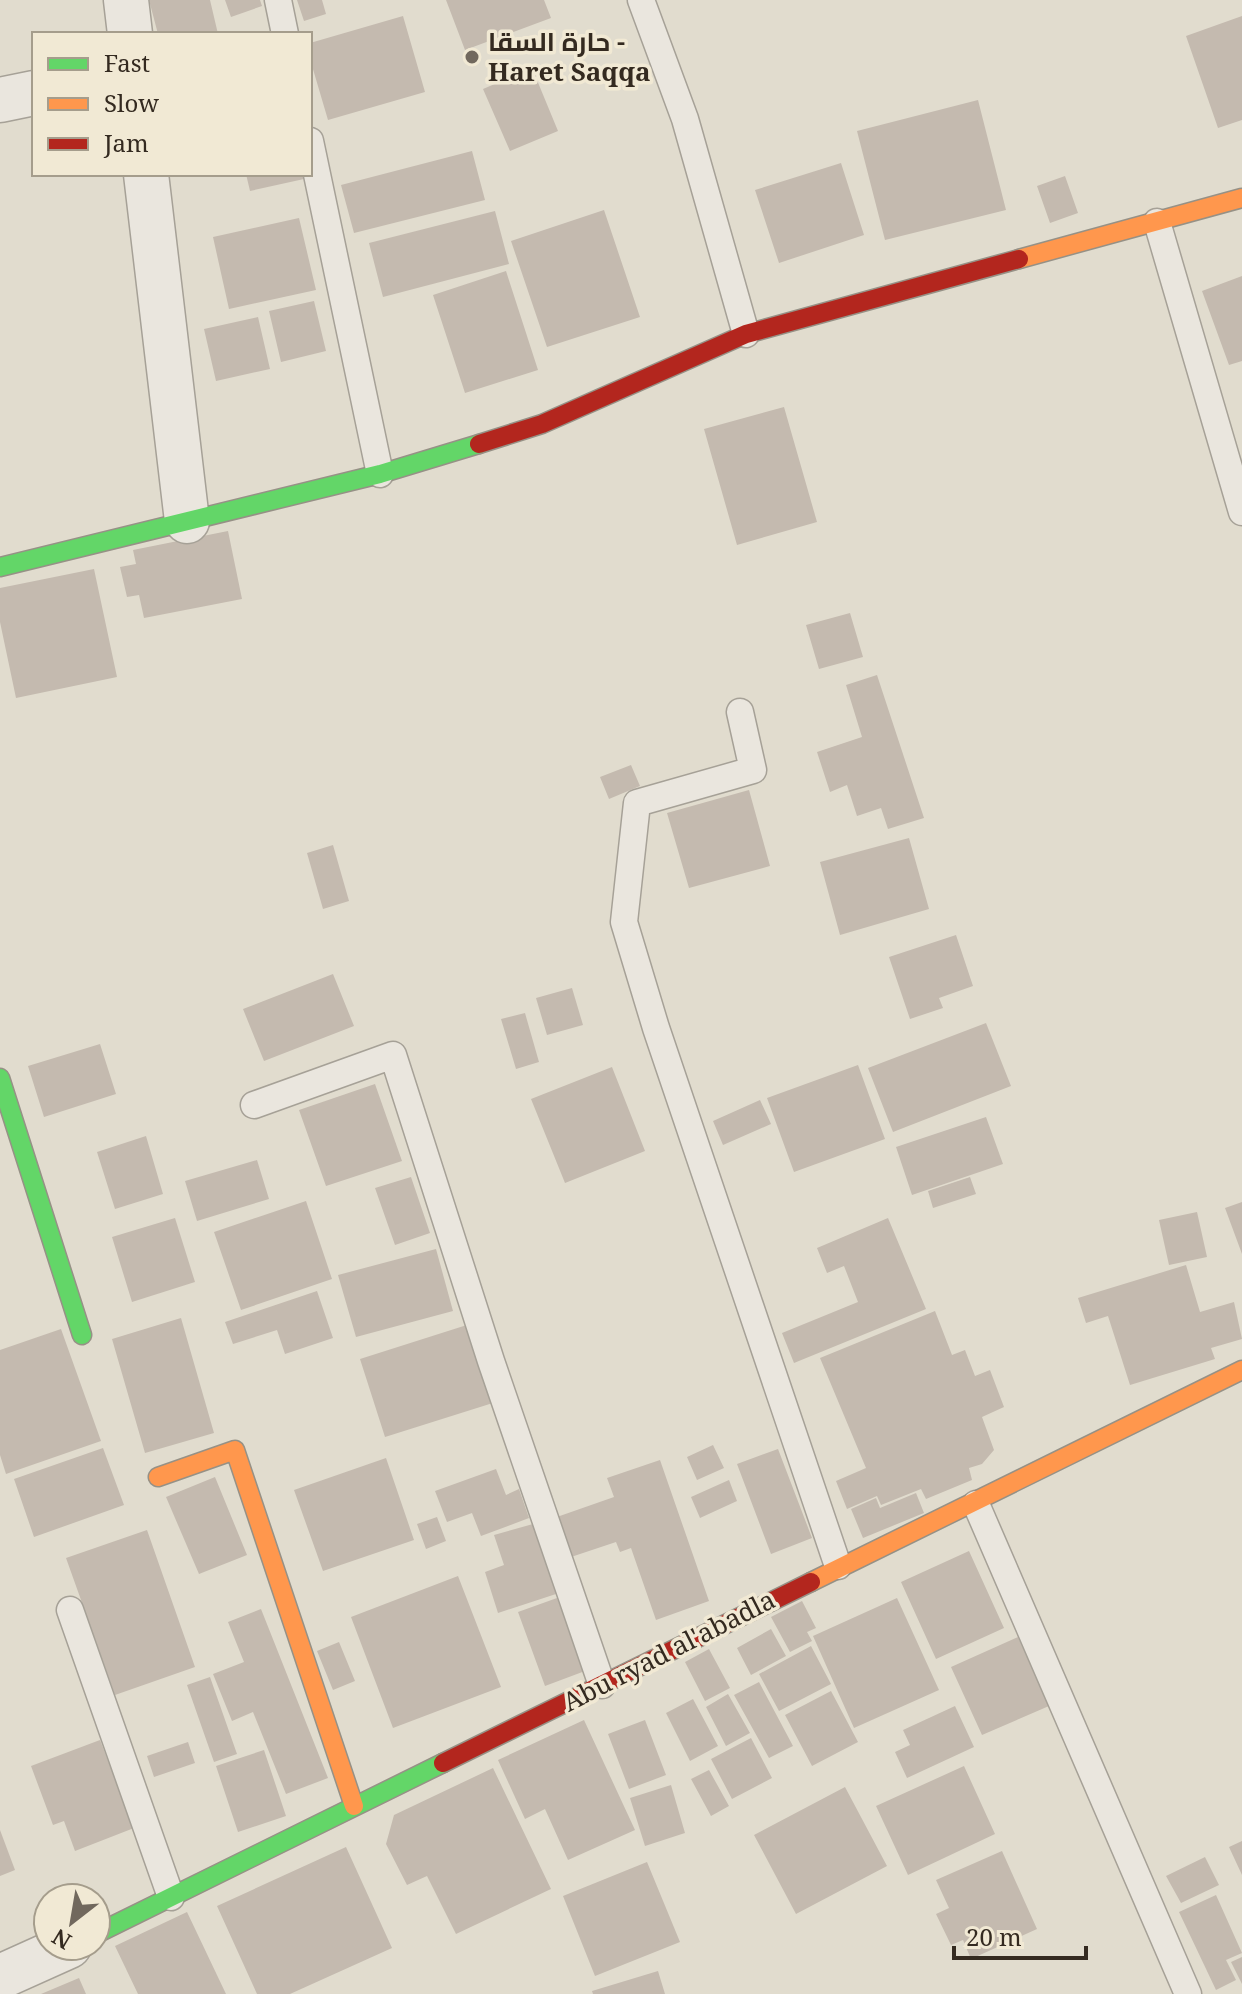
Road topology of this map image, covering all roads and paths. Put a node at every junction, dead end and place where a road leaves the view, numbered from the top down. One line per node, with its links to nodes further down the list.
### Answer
1 (126, 0): 4 (street)
2 (278, 0): 5 (lane)
3 (641, 0): 12 (lane)
4 (130, 32)
5 (285, 32)
6 (32, 93): 7 (street)
7 (0, 100)
8 (312, 151): 13 (lane)
9 (146, 176): 15 (street)
10 (1242, 198): 11 (street)
11 (1157, 222): 12 (street); 14 (lane)
12 (746, 334): 13 (street)
13 (380, 474): 15 (street)
14 (1242, 512)
15 (187, 521): 16 (street)
16 (0, 567)
17 (740, 712): 24 (lane)
18 (0, 1078): 20 (street)
19 (254, 1105): 26 (lane)
20 (82, 1335)
21 (1242, 1370): 23 (street, Abu ryad al'abadla)
22 (158, 1477): 27 (street)
23 (976, 1504): 24 (street, Abu ryad al'abadla); 32 (lane)
24 (838, 1566): 26 (street, Abu ryad al'abadla)
25 (70, 1610): 28 (lane)
26 (602, 1685): 27 (street, Abu ryad al'abadla)
27 (354, 1806): 28 (street, Abu ryad al'abadla)
28 (171, 1897): 29 (street, Abu ryad al'abadla)
29 (112, 1926)
30 (33, 1962): 31 (street)
31 (0, 1977)
32 (1188, 1994)

